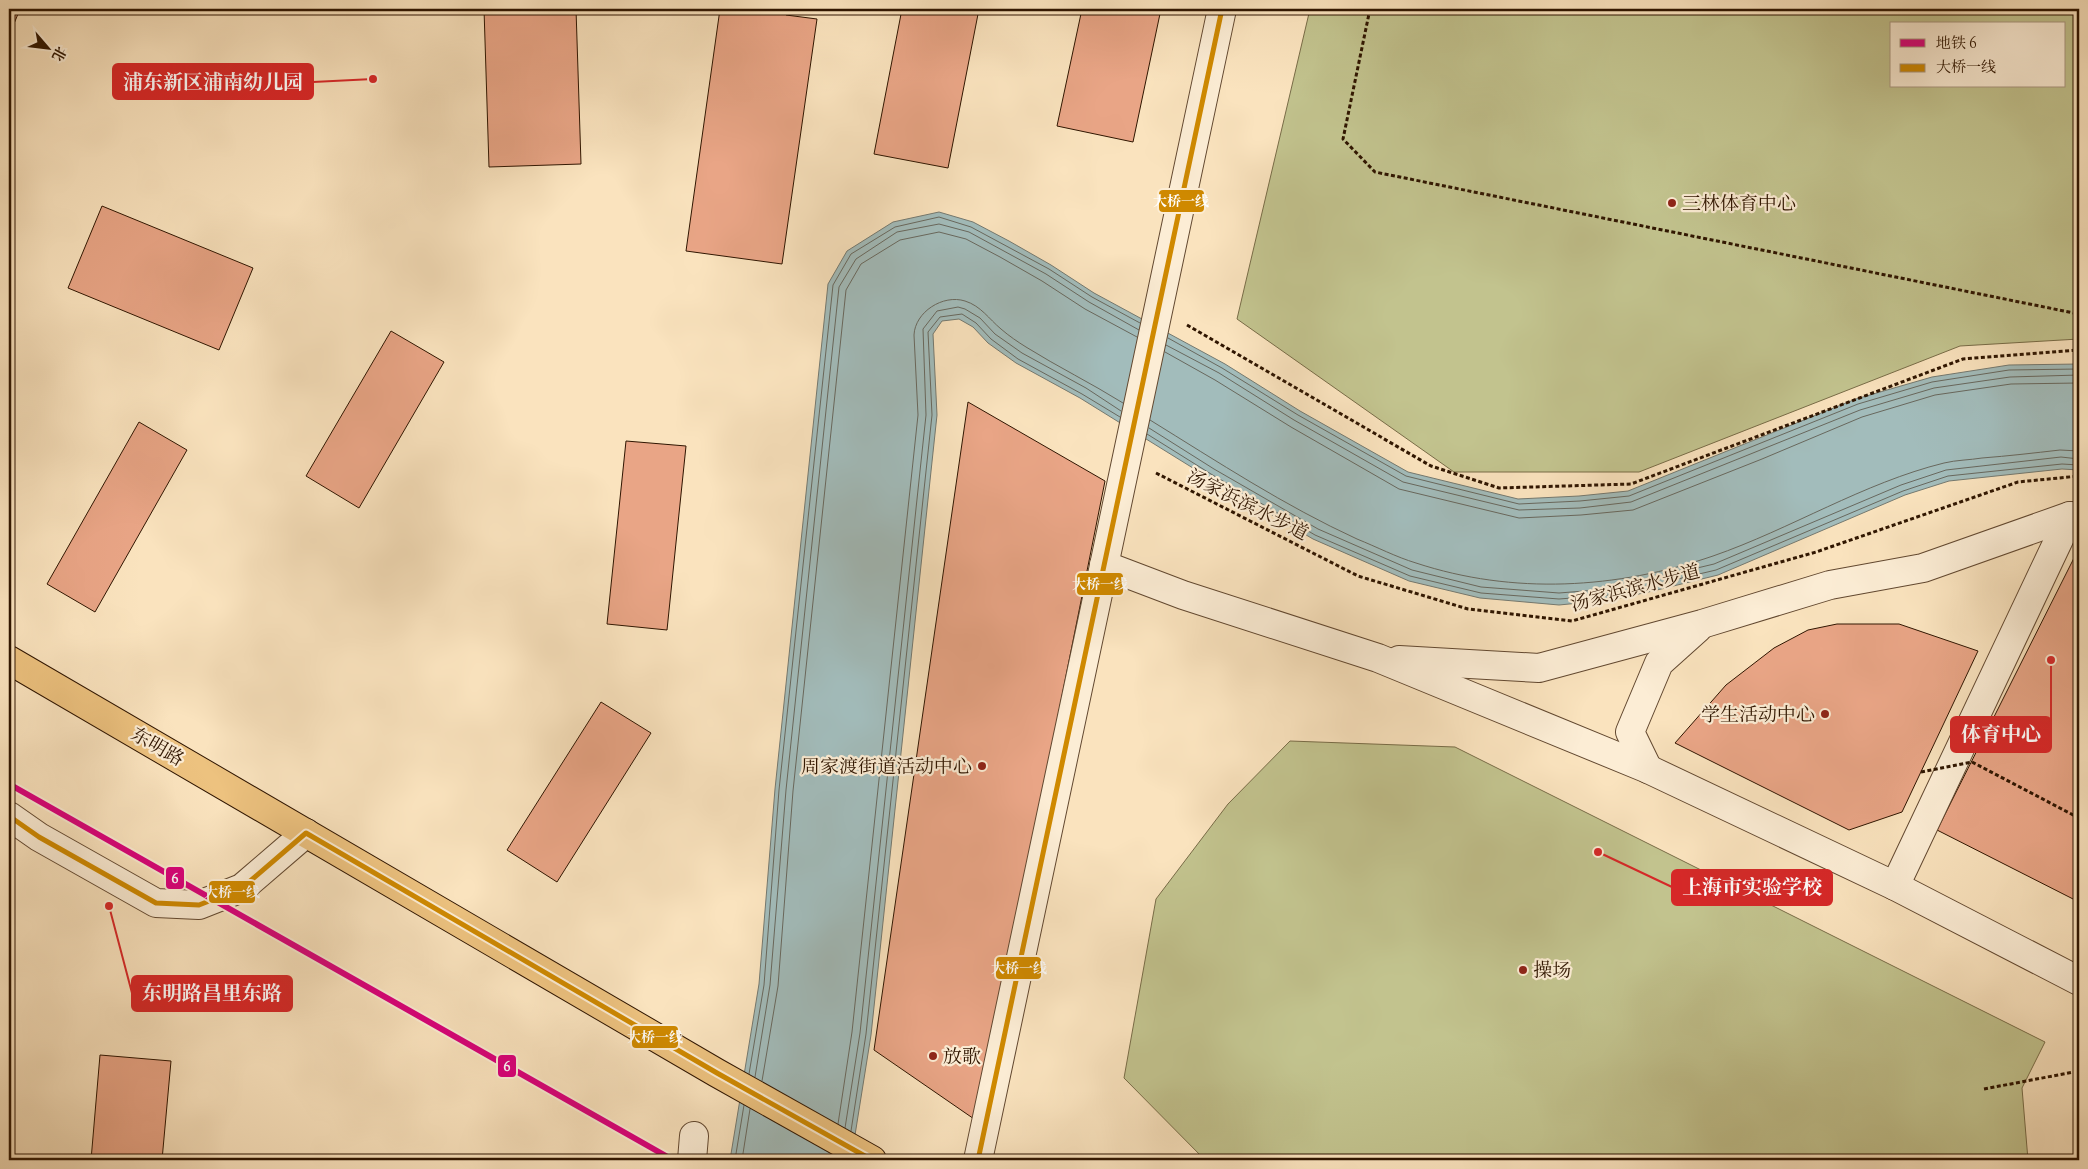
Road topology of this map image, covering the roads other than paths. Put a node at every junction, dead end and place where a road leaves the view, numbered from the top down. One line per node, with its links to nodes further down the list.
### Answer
1 (1222, 9): 3 (street)
2 (2075, 517): 4 (street); 10 (street)
3 (1104, 565): 5 (street); 13 (street)
4 (1702, 624): 5 (street); 7 (street)
5 (1378, 658): 7 (street)
6 (9, 660): 9 (main road, 东明路)
7 (1648, 769): 10 (street)
8 (9, 816): 9 (street)
9 (306, 833): 12 (main road, 东明路)
10 (1895, 886): 11 (street)
11 (2079, 982)
12 (872, 1160)
13 (978, 1160)

